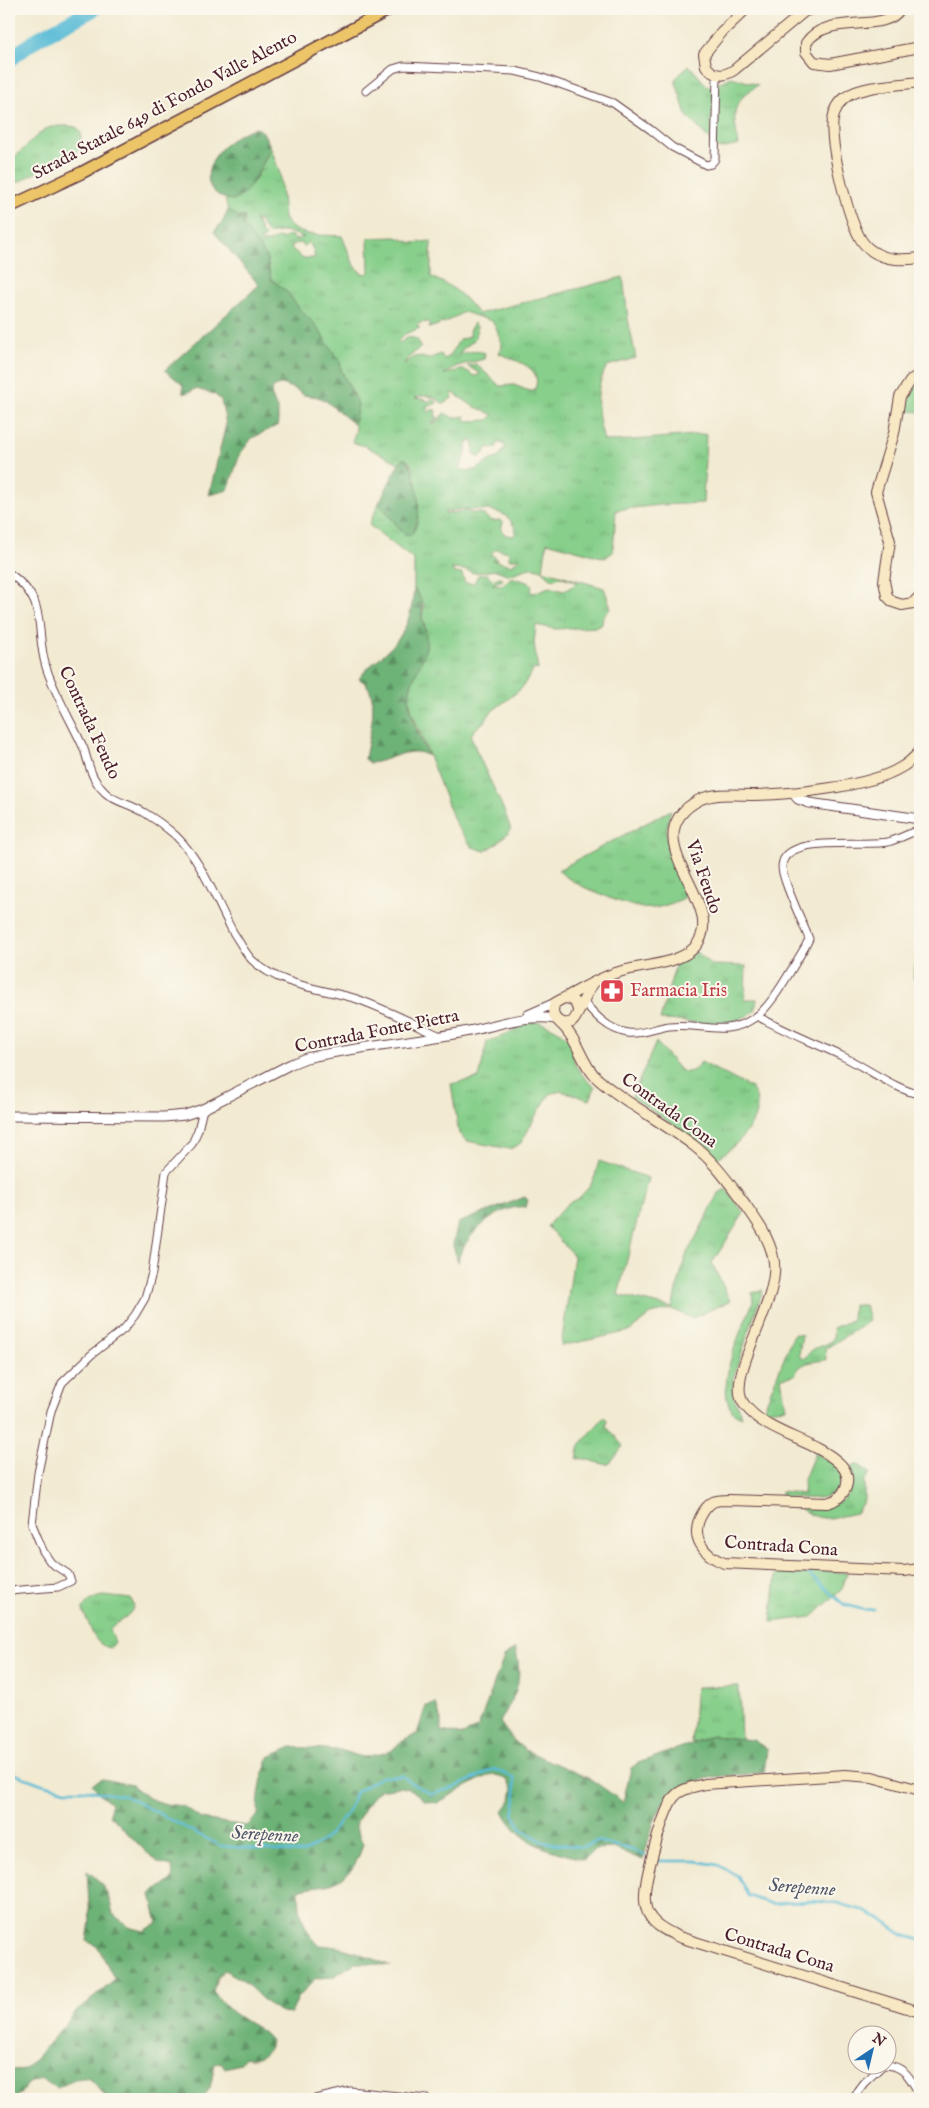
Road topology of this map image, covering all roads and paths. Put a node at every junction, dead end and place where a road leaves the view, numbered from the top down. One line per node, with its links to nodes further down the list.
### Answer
1 (390, 9): 9 (highway, Strada Statale 649 di Fondo Valle Alento)
2 (746, 9): 6 (main road)
3 (812, 9): 6 (main road)
4 (900, 9): 5 (main road)
5 (920, 47)
6 (717, 75): 8 (street)
7 (920, 82): 10 (main road)
8 (366, 91)
9 (9, 207)
10 (920, 258)
11 (920, 374): 13 (main road)
12 (9, 573): 25 (street, Contrada Feudo)
13 (920, 596)
14 (920, 751): 15 (main road, Via Feudo)
15 (792, 792): 16 (street); 18 (main road, Via Feudo)
16 (920, 819)
17 (920, 828): 22 (street)
18 (598, 980): 19 (main road, Via Feudo); 20 (main road)
19 (559, 1000): 21 (main road); 23 (street); 24 (main road)
20 (582, 1000): 21 (main road); 22 (street)
21 (577, 1015): 24 (main road); 26 (main road, Contrada Cona)
22 (757, 1016): 27 (street)
23 (521, 1019): 24 (street); 25 (street, Contrada Fonte Pietra)
24 (558, 1021): 26 (main road, Contrada Cona)
25 (440, 1036): 28 (street, Contrada Fonte Pietra)
26 (580, 1051): 30 (main road, Contrada Cona)
27 (920, 1094)
28 (202, 1109): 29 (street, Contrada Fonte Pietra); 31 (street)
29 (9, 1116)
30 (920, 1569)
31 (9, 1591)
32 (920, 1790): 33 (main road, Contrada Cona)
33 (920, 2012)
34 (896, 2066): 36 (street)
35 (871, 2076): 39 (street)
36 (920, 2096)
37 (315, 2099): 38 (street)
38 (427, 2099)
39 (852, 2099)

